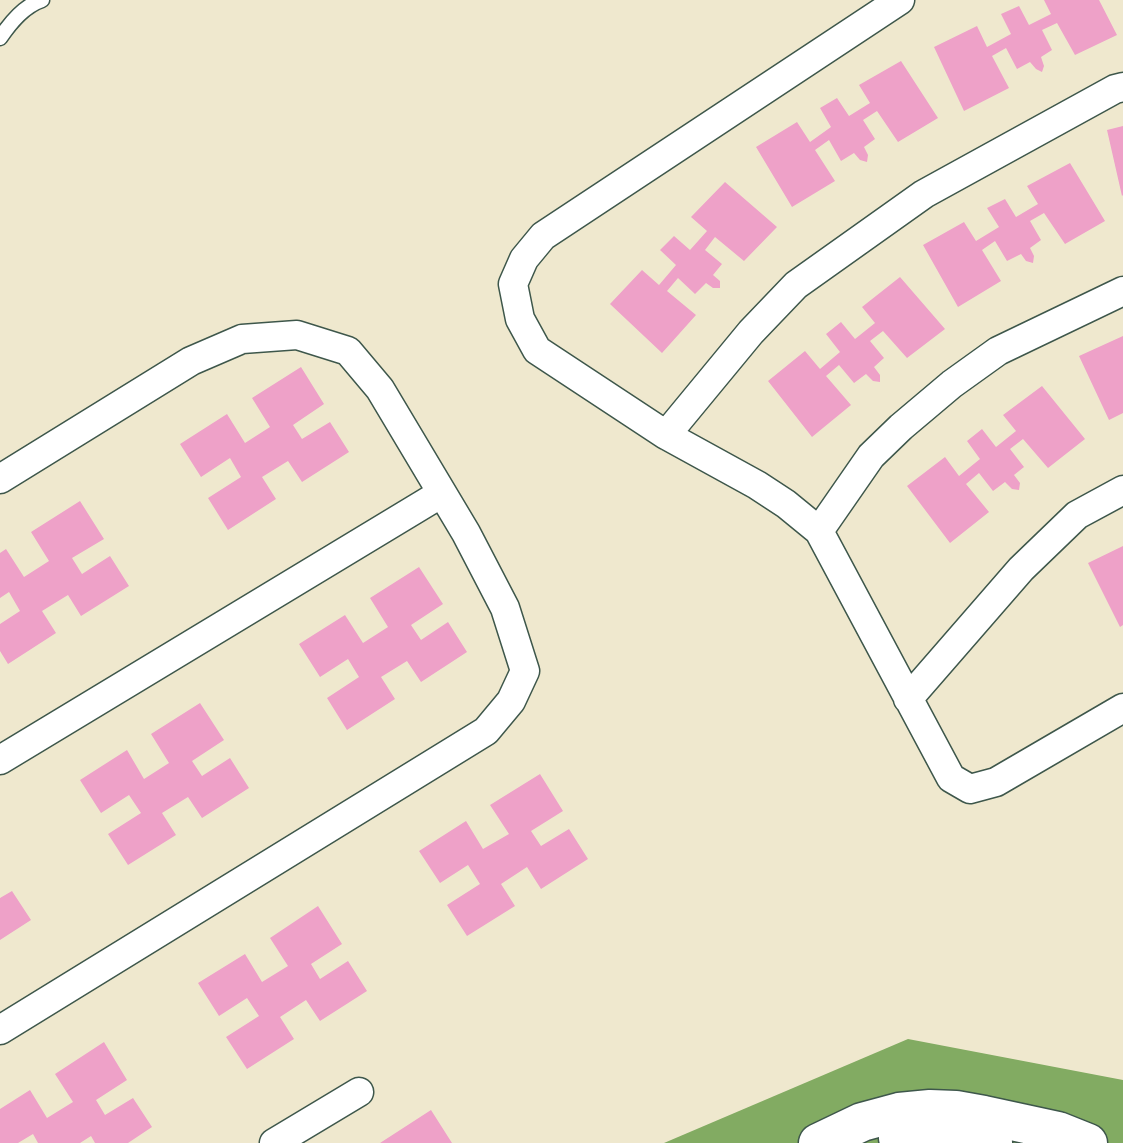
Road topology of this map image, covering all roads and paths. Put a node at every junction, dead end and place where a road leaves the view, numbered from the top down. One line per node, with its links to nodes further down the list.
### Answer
1 (42, 0): 3 (lane)
2 (900, 0): 6 (street)
3 (0, 38)
4 (1123, 87): 6 (street)
5 (1123, 291): 10 (street)
6 (666, 435): 10 (street)
7 (0, 479): 9 (street)
8 (1123, 490): 11 (street)
9 (442, 493): 13 (street); 14 (street)
10 (819, 531): 11 (street)
11 (908, 699): 12 (street)
12 (1123, 708)
13 (0, 760)
14 (0, 1030)
15 (359, 1092): 16 (street)
16 (274, 1143)
17 (818, 1143): 20 (street)
18 (875, 1143): 19 (street)
19 (993, 1143)
20 (1088, 1143)

